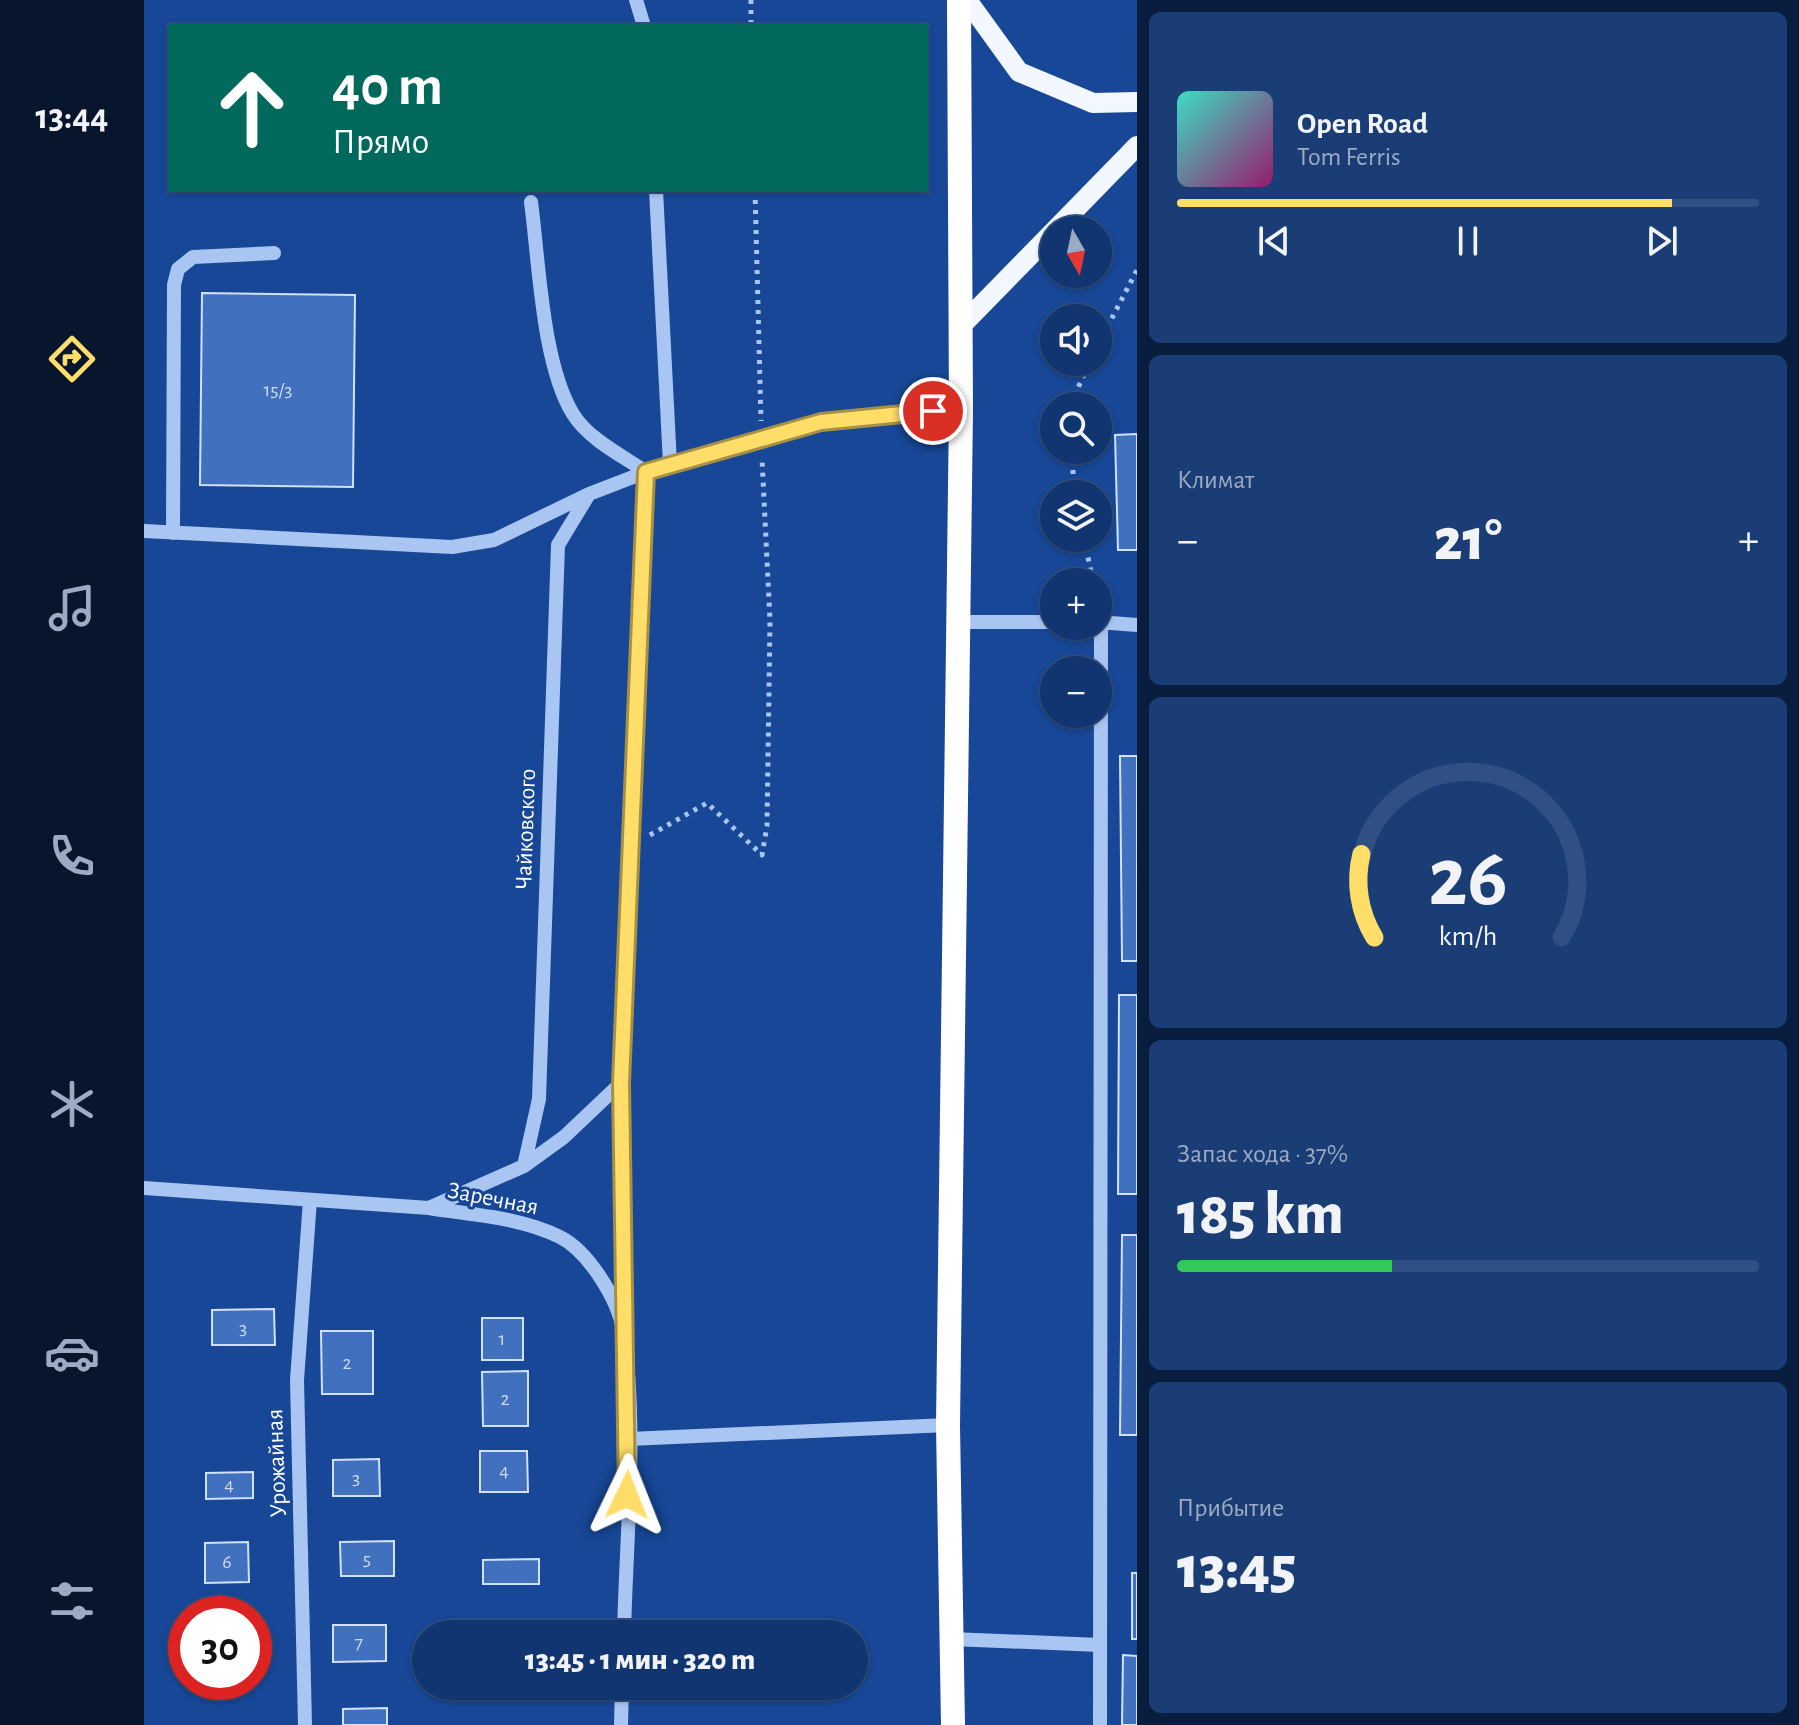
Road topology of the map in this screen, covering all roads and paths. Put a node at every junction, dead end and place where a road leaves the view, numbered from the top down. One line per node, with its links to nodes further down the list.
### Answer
1 (625, 0): 6 (street)
2 (636, 0): 6 (street)
3 (751, 0): 7 (path)
4 (959, 0): 18 (highway)
5 (967, 0): 8 (main road)
6 (643, 20)
7 (751, 24)
8 (1137, 102)
9 (1137, 146): 13 (main road)
10 (656, 192): 21 (street)
11 (755, 192): 20 (path)
12 (531, 202): 22 (street)
13 (1069, 216)
14 (1040, 246): 18 (main road)
15 (274, 253): 25 (street)
16 (1137, 270): 17 (path)
17 (1112, 318)
18 (961, 326): 19 (highway)
19 (961, 409): 20 (street); 26 (highway)
20 (762, 439): 21 (street); 31 (path)
21 (670, 464): 22 (street)
22 (646, 472): 23 (street); 31 (street)
23 (589, 494): 25 (street); 33 (street, Чайковского)
24 (144, 531): 25 (street)
25 (173, 533)
26 (957, 622): 27 (street); 38 (highway)
27 (1040, 622)
28 (1112, 623): 29 (street)
29 (1137, 625)
30 (1100, 640): 42 (street)
31 (631, 846): 32 (street)
32 (621, 1083): 33 (street); 37 (street)
33 (524, 1166): 36 (street)
34 (144, 1188): 35 (street)
35 (310, 1200): 36 (street); 44 (street, Урожайная)
36 (429, 1208): 37 (street, Заречная)
37 (622, 1327): 39 (street, Заречная)
38 (948, 1425): 39 (street); 41 (highway)
39 (629, 1439): 40 (street, Заречная)
40 (624, 1620)
41 (951, 1639): 42 (street); 46 (highway)
42 (1100, 1645): 47 (street)
43 (622, 1700): 45 (street)
44 (305, 1725)
45 (621, 1725)
46 (953, 1725)
47 (1100, 1725)

